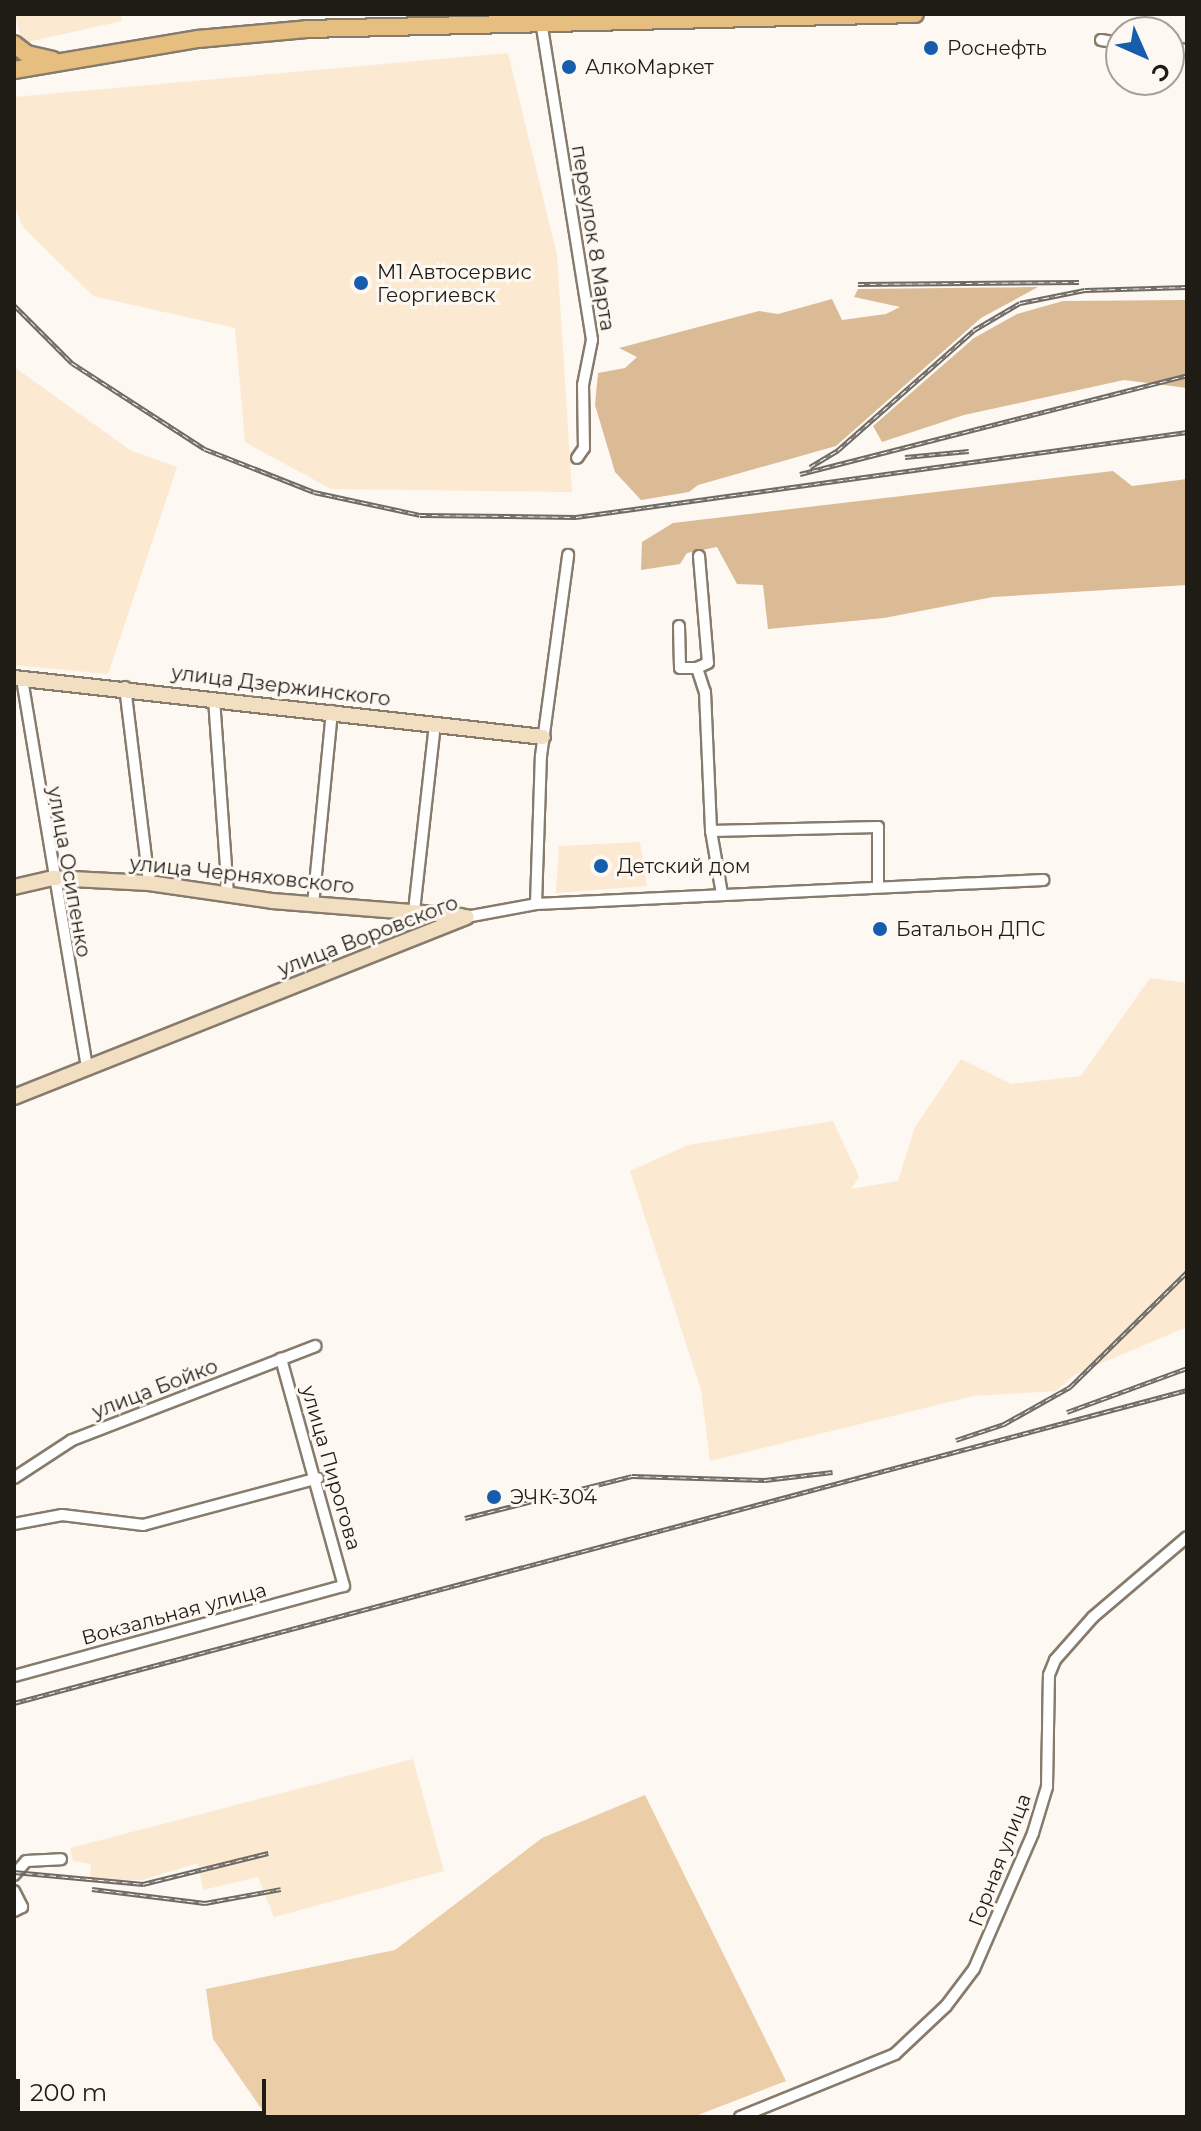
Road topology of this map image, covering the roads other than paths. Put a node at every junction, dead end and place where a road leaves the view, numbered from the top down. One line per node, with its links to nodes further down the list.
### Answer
1 (915, 14): 2 (main road)
2 (567, 17): 3 (main road)
3 (541, 21): 7 (main road); 9 (street, переулок 8 Марта)
4 (1101, 40): 5 (street)
5 (1105, 41)
6 (14, 44): 7 (main road)
7 (61, 60): 8 (main road)
8 (14, 70)
9 (577, 458)
10 (568, 555): 19 (street)
11 (699, 556): 13 (street)
12 (679, 626): 13 (street)
13 (697, 668): 20 (street)
14 (18, 678): 15 (street, улица Дзержинского); 21 (street, улица Осипенко)
15 (125, 687): 16 (street, улица Дзержинского); 23 (street)
16 (214, 699): 17 (street, улица Дзержинского); 27 (street)
17 (332, 711): 18 (street, улица Дзержинского); 29 (street)
18 (435, 725): 19 (street, улица Дзержинского); 30 (street)
19 (543, 737): 28 (street)
20 (711, 831): 24 (street); 26 (street)
21 (53, 878): 23 (street, улица Черняховского); 25 (street, улица Черняховского); 32 (street, улица Осипенко)
22 (1043, 880): 24 (street, улица Воровского)
23 (149, 883): 27 (street, улица Черняховского)
24 (878, 885): 26 (street, улица Воровского)
25 (14, 887)
26 (722, 894): 28 (street, улица Воровского)
27 (228, 895): 29 (street, улица Черняховского)
28 (536, 904): 31 (street, улица Воровского)
29 (313, 905): 30 (street, улица Черняховского)
30 (414, 911): 31 (street, улица Черняховского)
31 (466, 917): 32 (street, улица Воровского)
32 (87, 1069): 33 (street, улица Воровского)
33 (14, 1097)
34 (316, 1346): 35 (street, улица Бойко)
35 (281, 1359): 36 (street, улица Бойко); 37 (street, улица Пирогова)
36 (14, 1478)
37 (318, 1478): 38 (street); 40 (street, улица Пирогова)
38 (14, 1524)
39 (1187, 1537): 46 (street, Горная улица)
40 (344, 1586): 41 (street, Вокзальная улица)
41 (14, 1676)
42 (61, 1859): 43 (street)
43 (14, 1875)
44 (14, 1891): 45 (street)
45 (14, 1911)
46 (740, 2117)

